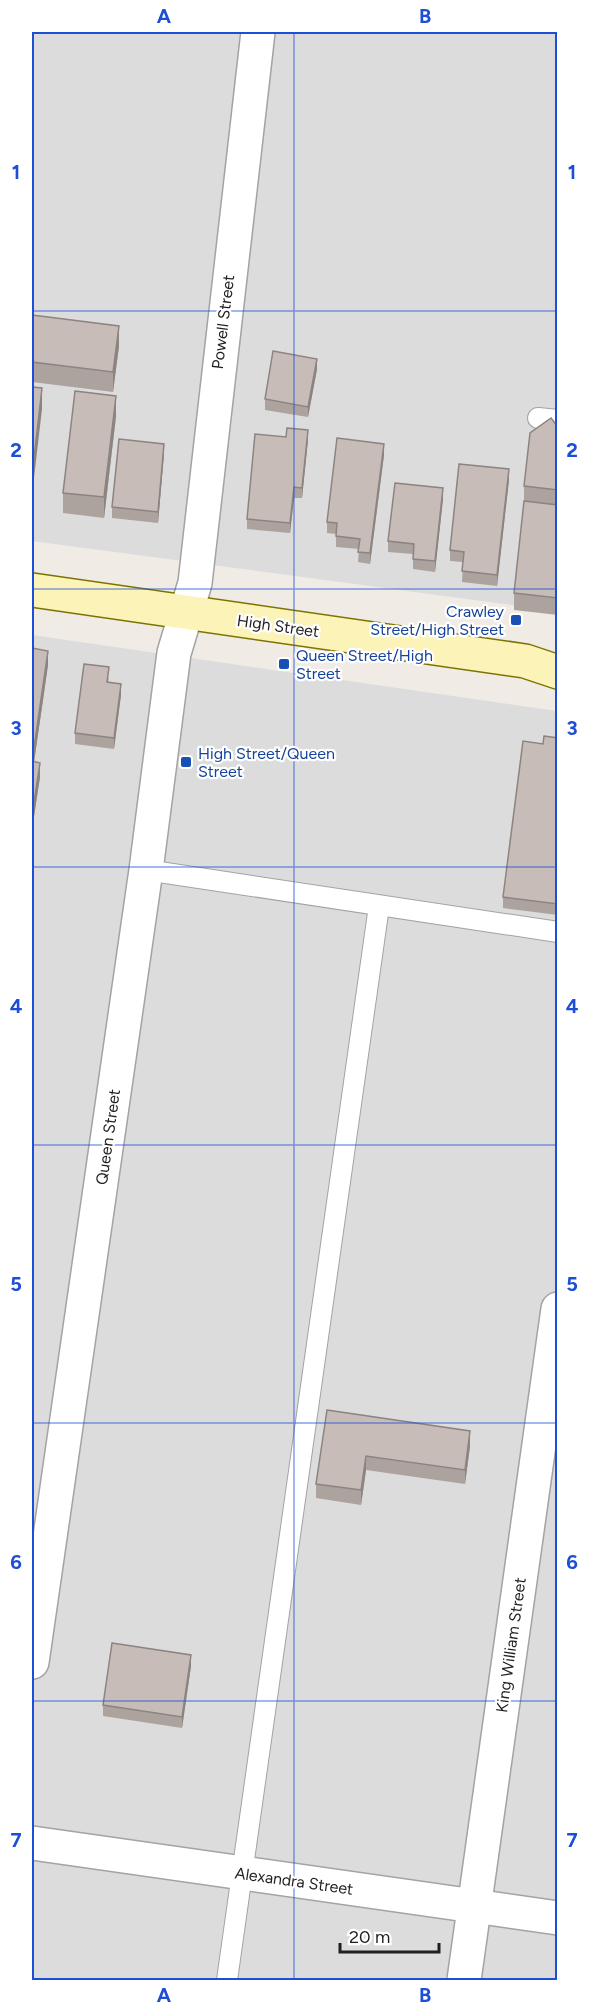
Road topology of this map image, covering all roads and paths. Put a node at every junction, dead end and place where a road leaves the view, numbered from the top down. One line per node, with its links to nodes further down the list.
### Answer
1 (258, 32): 3 (street, Powell Street)
2 (32, 590): 3 (main road, High Street)
3 (186, 613): 5 (main road, High Street); 7 (street, Queen Street)
4 (558, 659): 5 (main road, High Street)
5 (525, 661): 6 (main road, High Street)
6 (558, 672)
7 (146, 870): 8 (lane); 11 (street, Queen Street)
8 (379, 906): 9 (lane); 14 (lane)
9 (558, 932)
10 (558, 1309): 15 (street, King William Street)
11 (38, 1576): 12 (street, Queen Street)
12 (32, 1662)
13 (32, 1843): 14 (street, Alexandra Street)
14 (242, 1874): 15 (street, Alexandra Street); 17 (lane)
15 (474, 1907): 16 (street, Alexandra Street); 18 (street, King William Street)
16 (558, 1918)
17 (226, 1980)
18 (464, 1980)

